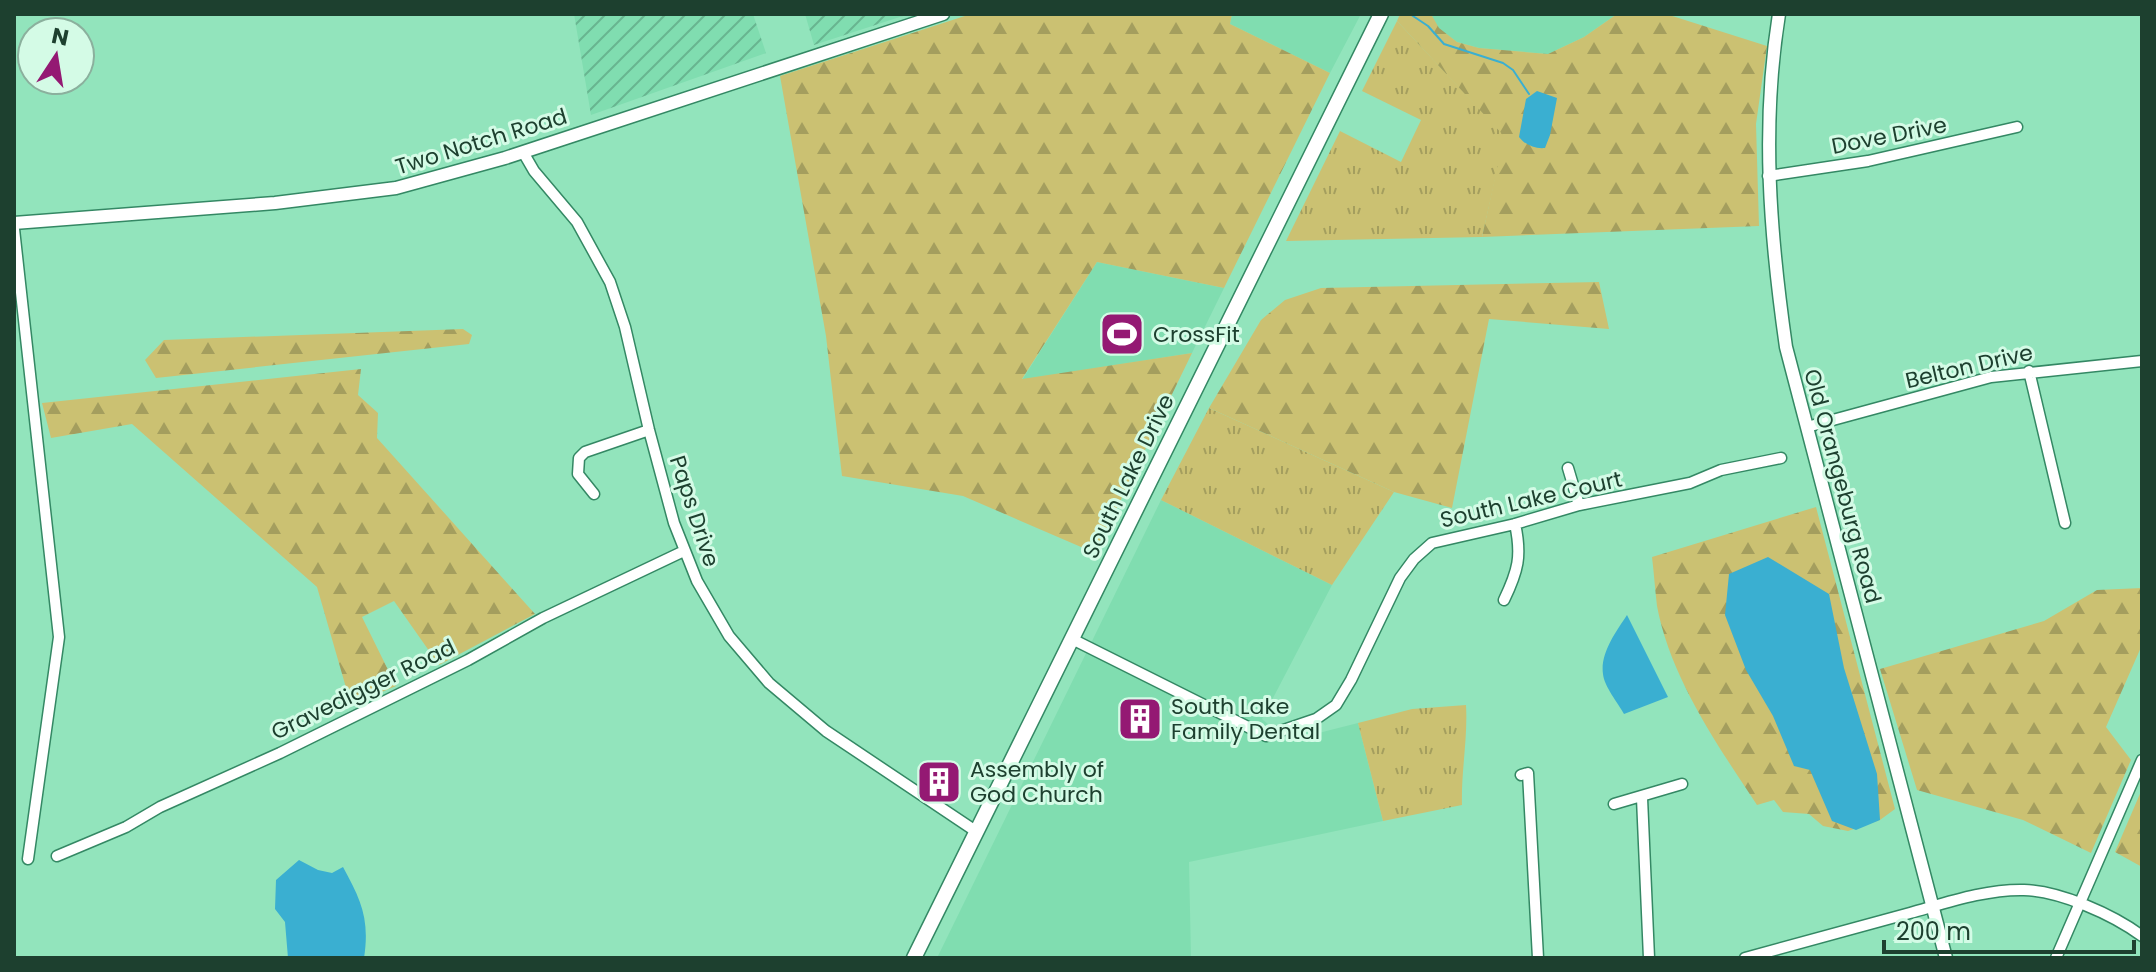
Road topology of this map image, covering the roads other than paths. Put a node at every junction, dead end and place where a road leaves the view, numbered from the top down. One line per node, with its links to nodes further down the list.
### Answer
1 (943, 14): 5 (street, Two Notch Road)
2 (1381, 14): 21 (main road, South Lake Drive)
3 (1779, 14): 6 (street, Old Orangeburg Road)
4 (2017, 127): 6 (street, Dove Drive)
5 (523, 152): 7 (street, Two Notch Road); 12 (street, Paps Drive)
6 (1768, 176): 11 (street, Old Orangeburg Road)
7 (14, 223)
8 (14, 229): 29 (street)
9 (2142, 361): 10 (street, Belton Drive)
10 (2029, 371): 11 (street, Belton Drive); 17 (street)
11 (1807, 427): 31 (street, Old Orangeburg Road)
12 (649, 430): 15 (street); 19 (street, Paps Drive)
13 (1781, 458): 16 (street, South Lake Court)
14 (1568, 468): 16 (street)
15 (594, 494)
16 (1579, 505): 18 (street, South Lake Court)
17 (2065, 523)
18 (1515, 524): 20 (street); 21 (street, South Lake Court)
19 (684, 551): 27 (street, Paps Drive); 28 (street, Gravedigger Road)
20 (1504, 600)
21 (1072, 639): 27 (main road, South Lake Drive)
22 (2142, 760): 30 (street)
23 (1521, 775): 34 (street)
24 (1682, 784): 25 (street)
25 (1642, 798): 26 (street); 35 (street)
26 (1614, 804)
27 (977, 832): 33 (main road, South Lake Drive)
28 (57, 856)
29 (28, 859)
30 (2079, 904): 31 (street); 32 (street); 38 (street)
31 (1934, 907): 36 (street); 37 (street, Old Orangeburg Road)
32 (2142, 936)
33 (914, 958)
34 (1538, 958)
35 (1649, 958)
36 (1745, 958)
37 (1946, 958)
38 (2056, 958)

